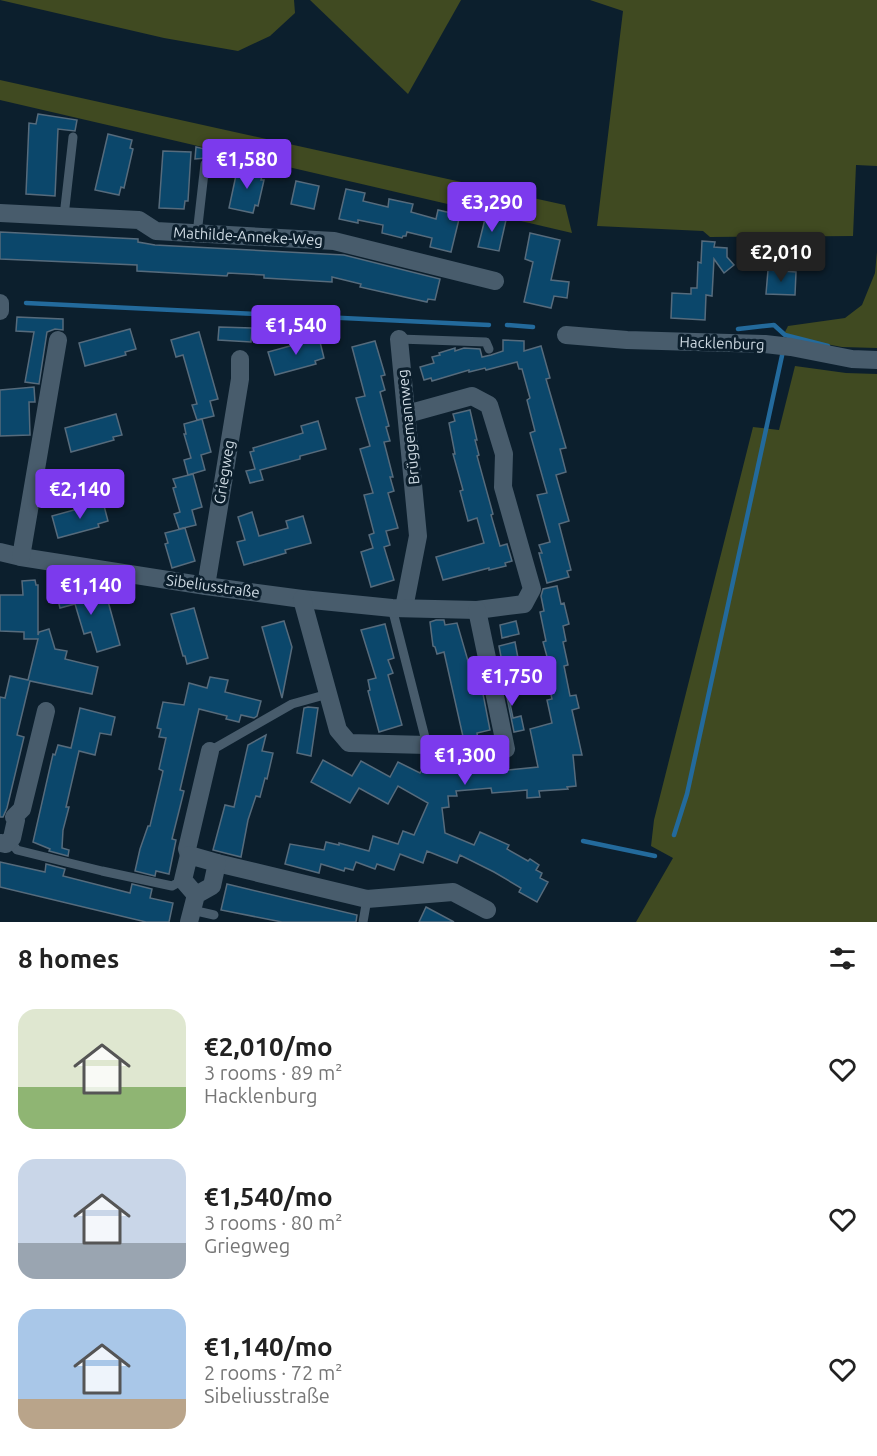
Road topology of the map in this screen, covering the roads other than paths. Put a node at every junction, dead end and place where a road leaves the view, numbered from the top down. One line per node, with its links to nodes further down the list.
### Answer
1 (73, 137): 4 (lane)
2 (205, 164): 5 (lane)
3 (0, 213): 4 (street, Mathilde-Anneke-Weg)
4 (64, 216): 5 (street, Mathilde-Anneke-Weg)
5 (197, 234): 6 (street, Mathilde-Anneke-Weg)
6 (495, 280)
7 (0, 303): 8 (street)
8 (0, 311)
9 (566, 334): 14 (street, Hacklenburg)
10 (399, 339): 12 (lane, Brüggemannweg); 15 (street, Brüggemannweg)
11 (58, 340): 17 (street)
12 (489, 349)
13 (240, 359): 18 (street, Griegweg)
14 (877, 360)
15 (407, 414): 20 (street, Brüggemannweg); 21 (street, Sibeliusstraße)
16 (0, 552): 17 (street, Sibeliusstraße)
17 (21, 557): 18 (street, Sibeliusstraße)
18 (206, 586): 19 (street, Sibeliusstraße)
19 (302, 599): 20 (street, Sibeliusstraße); 22 (street)
20 (398, 608): 21 (street, Sibeliusstraße); 24 (lane)
21 (477, 610): 24 (street)
22 (328, 694): 24 (street); 25 (lane)
23 (46, 711): 26 (street)
24 (427, 745)
25 (210, 751): 28 (street)
26 (7, 815): 27 (street)
27 (5, 842): 30 (lane)
28 (189, 855): 29 (street); 30 (street)
29 (217, 863): 31 (street); 32 (street)
30 (183, 880): 32 (street)
31 (367, 899): 33 (street); 35 (lane)
32 (192, 909): 34 (lane)
33 (487, 910)
34 (213, 915)
35 (363, 922)

